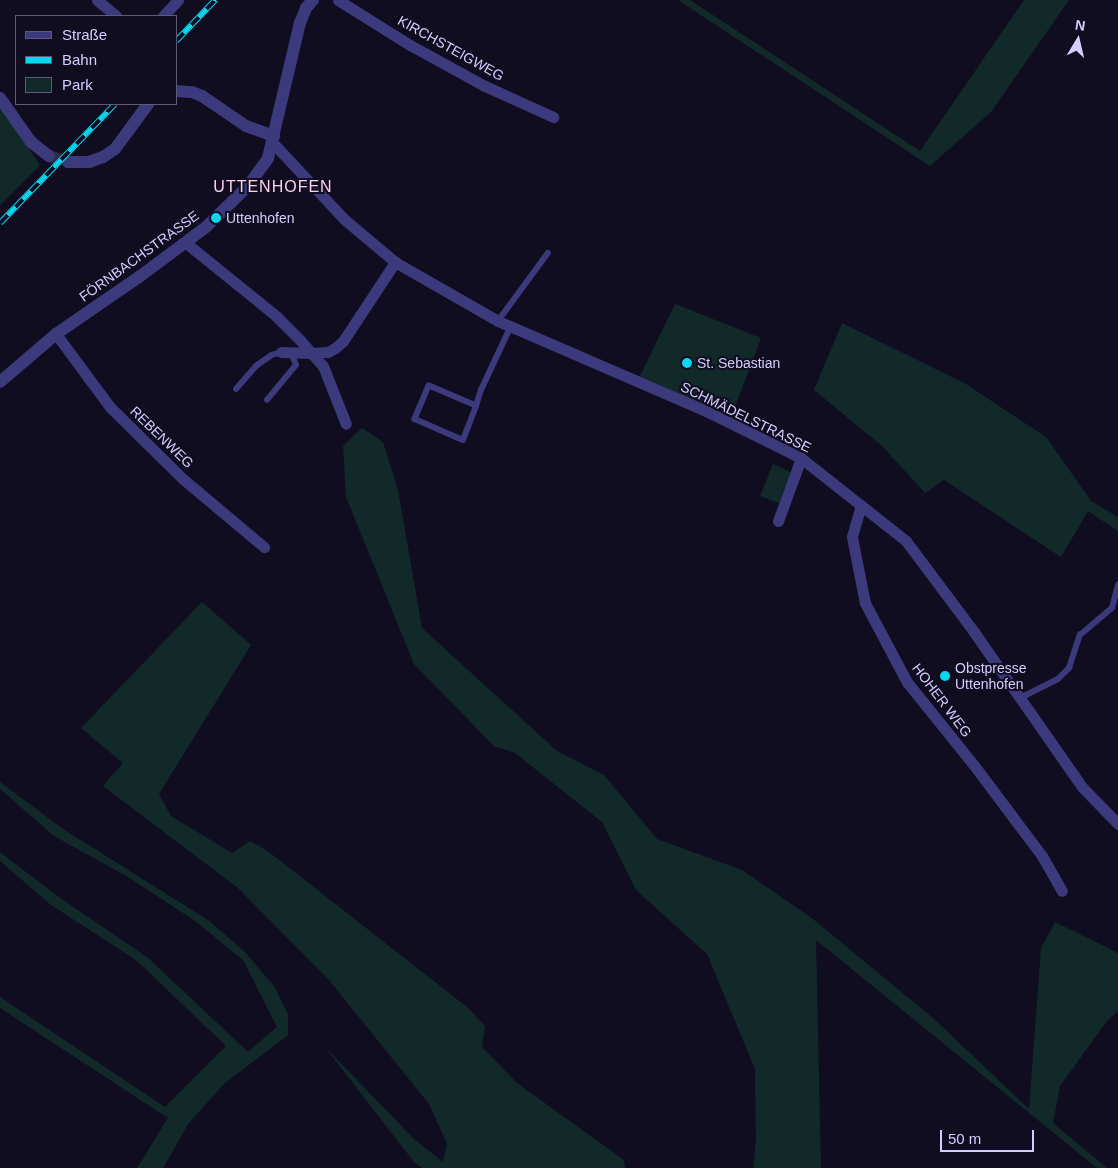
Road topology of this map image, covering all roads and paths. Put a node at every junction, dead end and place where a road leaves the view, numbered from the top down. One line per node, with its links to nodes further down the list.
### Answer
1 (97, 0): 5 (street)
2 (178, 0): 6 (street)
3 (313, 0): 11 (street, FÖRNBACHSTRASSE)
4 (338, 0): 10 (street, KIRCHSTEIGWEG)
5 (115, 15)
6 (164, 15)
7 (178, 91): 11 (street)
8 (0, 98): 12 (street)
9 (147, 105): 13 (street)
10 (554, 116)
11 (274, 140): 14 (street, FÖRNBACHSTRASSE); 16 (street, SCHMÄDELSTRASSE)
12 (49, 156)
13 (68, 162)
14 (186, 243): 19 (street, FÖRNBACHSTRASSE); 21 (street)
15 (548, 253): 17 (lane)
16 (395, 262): 17 (street, SCHMÄDELSTRASSE); 21 (street)
17 (498, 321): 18 (street, SCHMÄDELSTRASSE)
18 (511, 326): 25 (lane); 27 (street, SCHMÄDELSTRASSE)
19 (56, 334): 22 (street, FÖRNBACHSTRASSE); 30 (street, REBENWEG)
20 (285, 352): 21 (street); 23 (lane); 24 (lane)
21 (312, 353): 26 (street)
22 (0, 382)
23 (236, 388)
24 (267, 400)
25 (476, 406): 25 (lane)
26 (346, 424)
27 (801, 458): 28 (street, SCHMÄDELSTRASSE); 29 (street)
28 (861, 505): 32 (street, SCHMÄDELSTRASSE); 34 (street, HOHER WEG)
29 (778, 521)
30 (264, 547)
31 (1118, 585): 32 (lane)
32 (1020, 698): 33 (street, SCHMÄDELSTRASSE)
33 (1118, 824)
34 (1062, 891)

